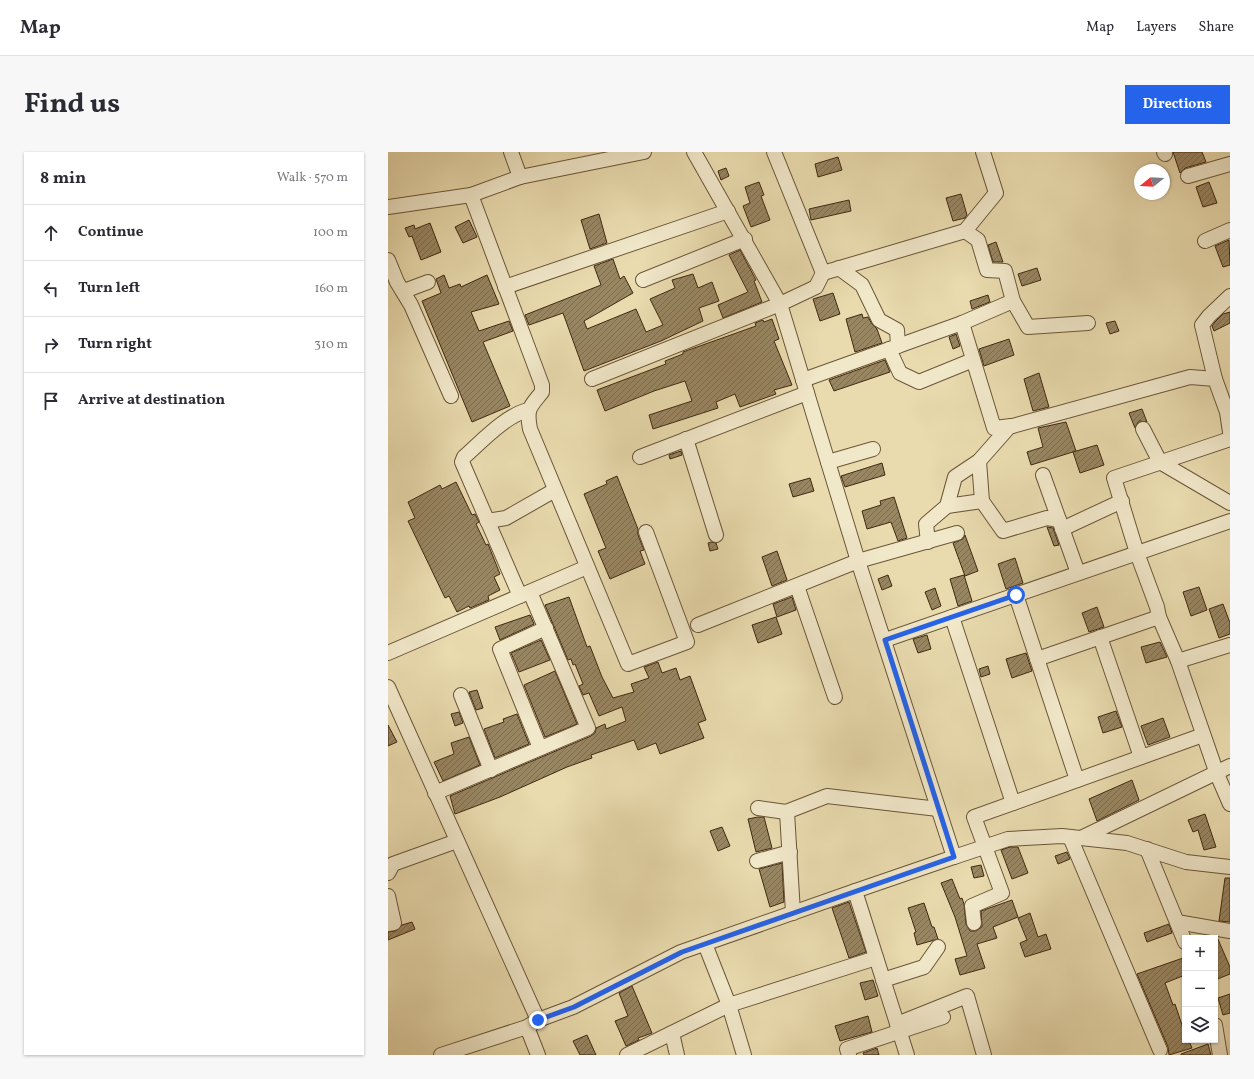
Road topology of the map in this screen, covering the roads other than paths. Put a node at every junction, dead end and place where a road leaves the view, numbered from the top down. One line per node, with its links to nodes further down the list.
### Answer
1 (511, 152): 8 (street)
2 (644, 152): 8 (street)
3 (694, 152): 11 (street)
4 (774, 152): 18 (street)
5 (983, 152): 13 (street)
6 (1230, 164): 7 (street)
7 (1188, 176)
8 (520, 177): 9 (street)
9 (471, 195): 10 (street); 21 (street)
10 (388, 207)
11 (728, 211): 14 (street); 21 (street)
12 (1230, 230): 15 (street)
13 (965, 231): 17 (street); 24 (street)
14 (745, 239): 19 (street); 25 (street)
15 (1205, 241)
16 (388, 260): 22 (street)
17 (839, 268): 18 (street); 28 (street)
18 (823, 273): 25 (street)
19 (643, 280)
20 (428, 282): 22 (street)
21 (505, 287): 34 (street)
22 (404, 291): 33 (street)
23 (1230, 296): 30 (street)
24 (1013, 301): 26 (street); 27 (street)
25 (780, 304): 31 (street); 32 (street)
26 (1088, 322)
27 (962, 323): 28 (street); 29 (street)
28 (893, 348): 29 (street); 32 (street)
29 (973, 360): 36 (street)
30 (1214, 379): 35 (street); 36 (street)
31 (592, 380)
32 (805, 387): 39 (street); 44 (street)
33 (451, 396)
34 (529, 410): 47 (street); 52 (street)
35 (1229, 411): 38 (street)
36 (1011, 426): 43 (street)
37 (1143, 429): 45 (street)
38 (1230, 432)
39 (686, 439): 42 (street); 57 (street)
40 (1230, 439): 45 (street)
41 (873, 449): 44 (street)
42 (640, 458)
43 (979, 461): 49 (street); 51 (street)
44 (828, 462): 60 (street)
45 (1160, 462): 48 (street); 50 (street)
46 (1043, 475): 54 (street)
47 (555, 490): 52 (street); 61 (street)
48 (1122, 501): 54 (street); 59 (street)
49 (982, 502): 51 (street); 54 (street)
50 (1230, 503)
51 (948, 506): 58 (street)
52 (487, 521): 64 (street)
53 (1230, 521): 59 (street)
54 (1061, 524): 62 (street)
55 (646, 532): 61 (street)
56 (957, 534): 58 (street)
57 (716, 536)
58 (928, 542): 60 (street)
59 (1137, 553): 62 (street); 67 (street)
60 (858, 561): 63 (street); 71 (street)
61 (588, 567): 64 (street)
62 (1078, 573): 65 (street)
63 (797, 586): 68 (street); 78 (street)
64 (525, 594): 69 (street); 73 (street)
65 (1016, 595): 66 (street); 74 (street)
66 (952, 617): 71 (street); 88 (street)
67 (1159, 617): 70 (street); 75 (street)
68 (698, 625)
69 (546, 628): 81 (street); 81 (street)
70 (1100, 637): 74 (street); 82 (street)
71 (885, 640): 91 (street)
72 (1230, 645): 75 (street)
73 (388, 653)
74 (1037, 659): 86 (street)
75 (1178, 661): 80 (street)
76 (388, 687): 79 (street)
77 (460, 695): 84 (street)
78 (835, 697)
79 (393, 711): 87 (street)
80 (1203, 734): 82 (street); 85 (street)
81 (540, 748): 84 (street)
82 (1142, 757): 86 (street)
83 (1230, 766): 85 (street)
84 (491, 770): 87 (street)
85 (1217, 774): 89 (street); 93 (street)
86 (1077, 780): 88 (street)
87 (435, 793): 94 (street)
88 (1013, 803): 95 (street)
89 (1230, 804)
90 (758, 808): 92 (street)
91 (938, 809): 92 (street); 98 (street)
92 (788, 812): 97 (street)
93 (1076, 838): 95 (street); 96 (street); 120 (street)
94 (458, 841): 101 (street); 116 (street)
95 (986, 847): 98 (street); 106 (street)
96 (1147, 849): 100 (street); 105 (street)
97 (790, 852): 99 (street); 104 (street)
98 (954, 857): 102 (street)
99 (757, 861)
100 (1230, 867)
101 (388, 873)
102 (855, 891): 104 (street); 112 (street)
103 (388, 896): 107 (street)
104 (793, 913): 110 (street)
105 (1177, 922): 108 (street); 109 (street)
106 (974, 923)
107 (388, 924)
108 (1230, 931)
109 (1182, 935)
110 (705, 944): 114 (street); 116 (street)
111 (938, 947): 113 (street)
112 (876, 958): 113 (street); 114 (street)
113 (883, 980): 117 (street)
114 (729, 1005): 118 (street); 125 (street)
115 (943, 1017): 117 (street)
116 (533, 1024): 121 (street); 122 (street)
117 (898, 1028): 126 (street); 127 (street); 128 (street)
118 (672, 1033): 123 (street); 124 (street)
119 (1218, 1043): 129 (street)
120 (1160, 1050)
121 (441, 1055)
122 (538, 1055)
123 (627, 1055)
124 (678, 1055)
125 (744, 1055)
126 (849, 1055)
127 (907, 1055)
128 (984, 1055)
129 (1220, 1055)

